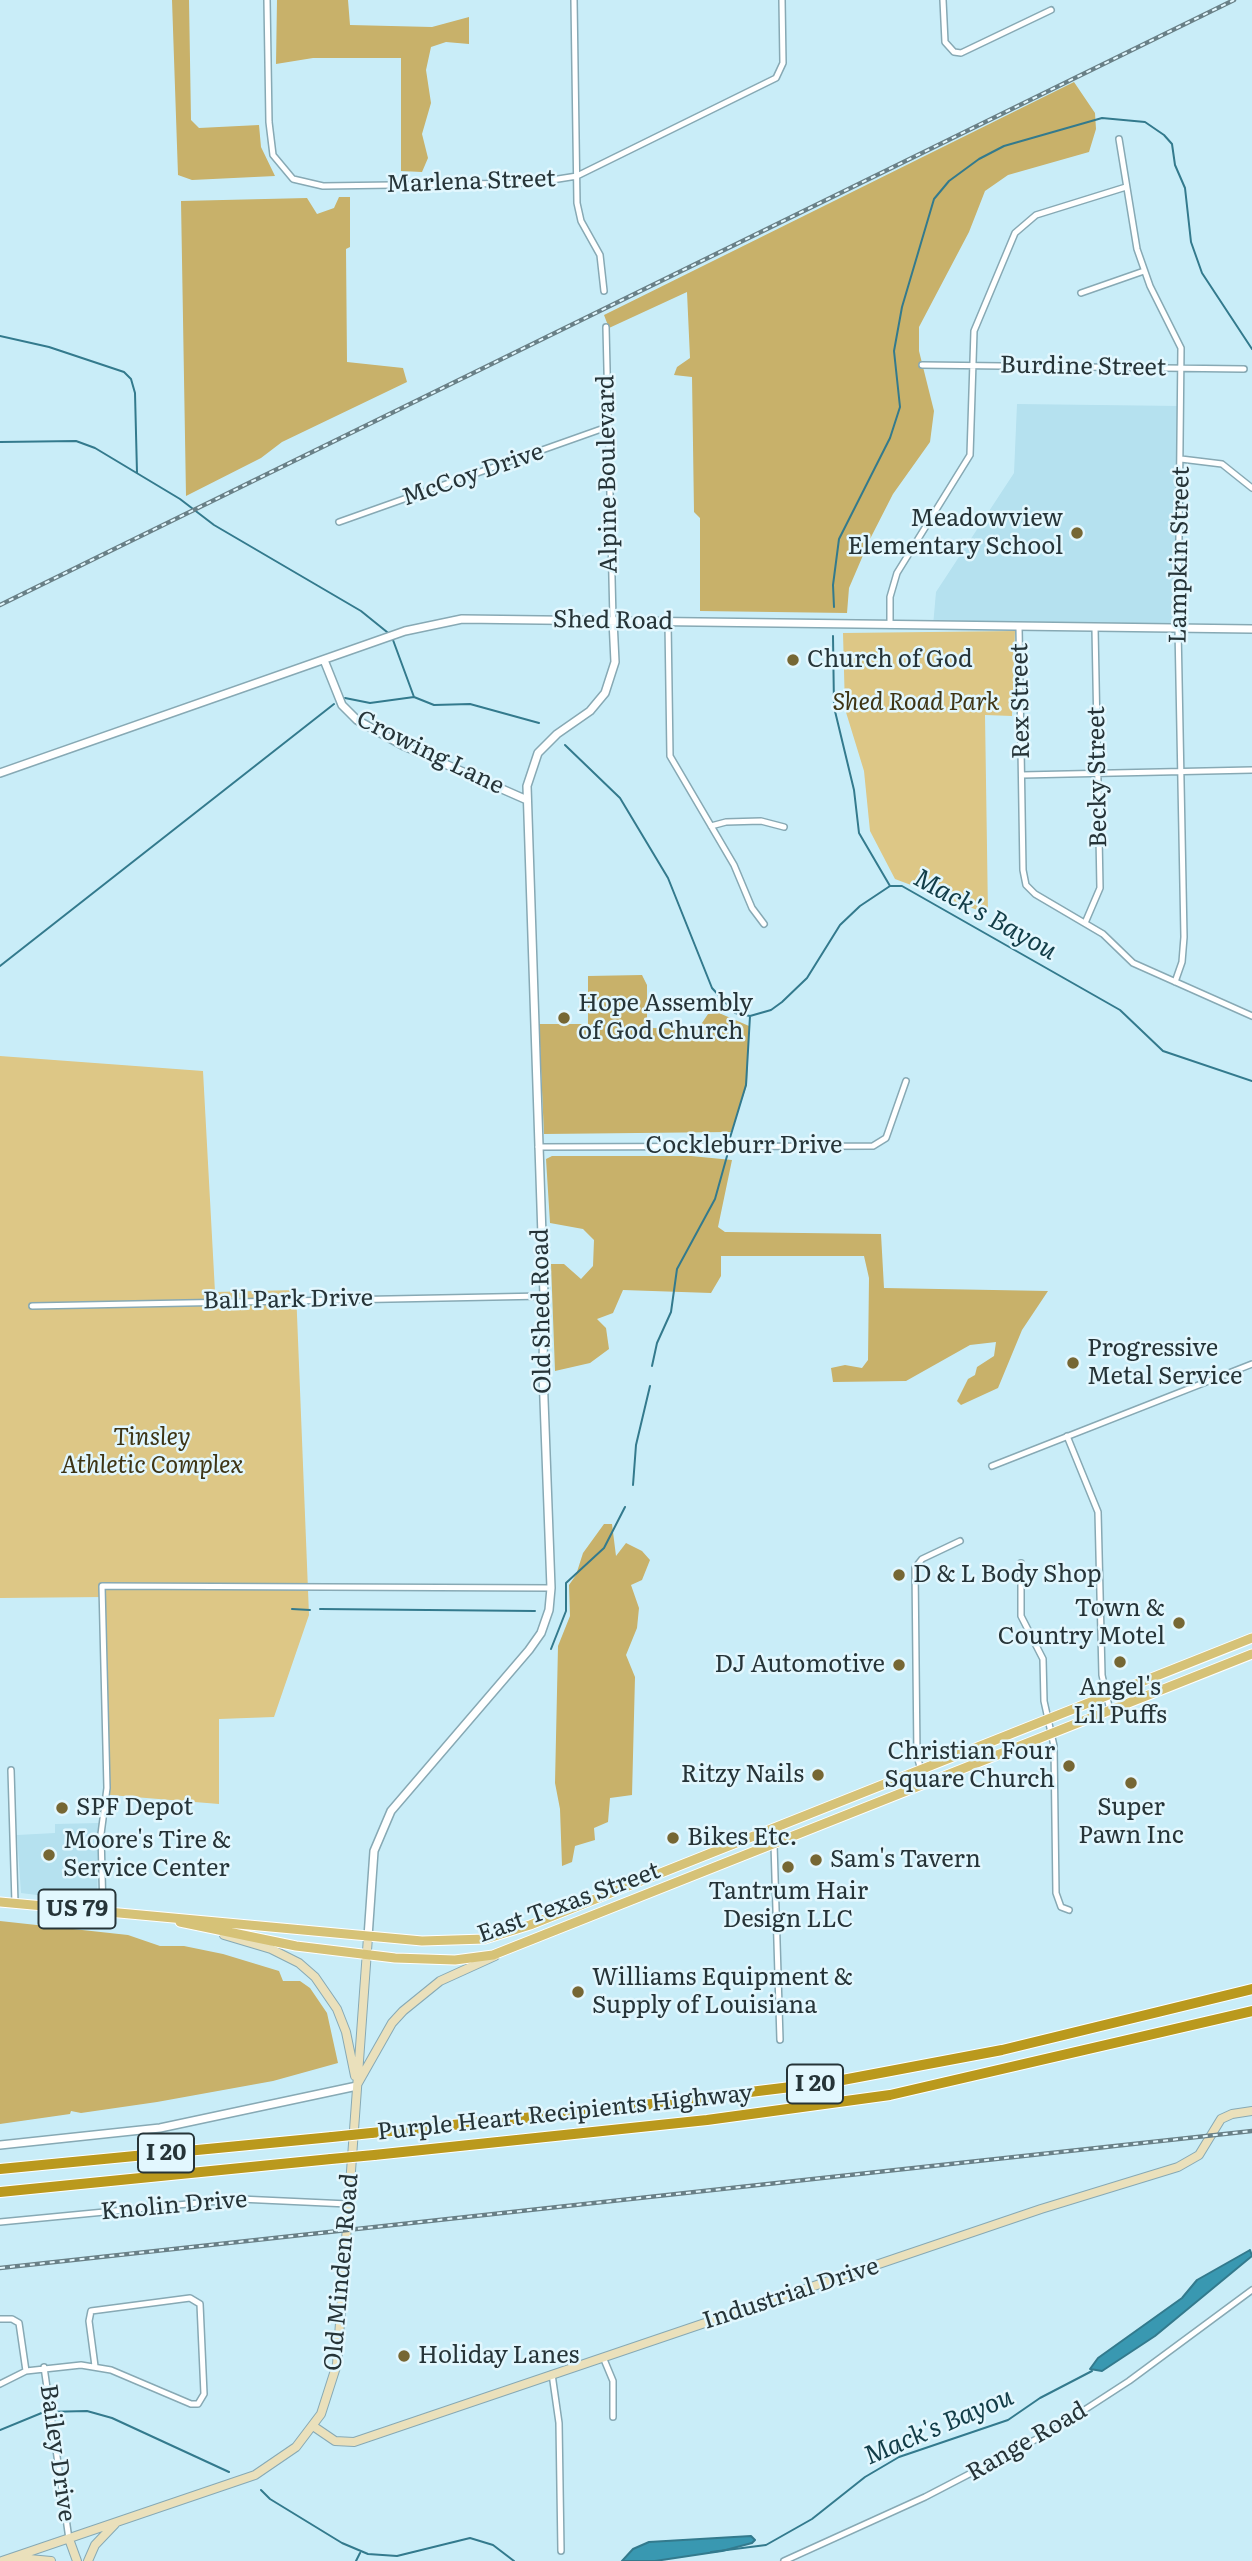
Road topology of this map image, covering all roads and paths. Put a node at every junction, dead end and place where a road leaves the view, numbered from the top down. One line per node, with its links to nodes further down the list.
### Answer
1 (267, 0): 7 (street, Marlena Street)
2 (574, 0): 7 (street)
3 (782, 0): 7 (street, Marlena Street)
4 (943, 0): 5 (street)
5 (1051, 10)
6 (1119, 139): 8 (street, Lampkin Street)
7 (577, 176): 10 (street)
8 (1126, 187): 9 (street, Lampkin Street); 14 (street)
9 (1143, 271): 11 (street); 15 (street, Lampkin Street)
10 (604, 291)
11 (1081, 292)
12 (606, 327): 17 (street, Alpine Boulevard)
13 (922, 365): 14 (street, Burdine Street)
14 (973, 365): 15 (street, Burdine Street); 23 (street)
15 (1182, 369): 16 (street, Burdine Street); 18 (street, Lampkin Street)
16 (1244, 369)
17 (607, 427): 20 (street, McCoy Drive); 21 (street, Alpine Boulevard)
18 (1181, 459): 19 (street); 26 (street, Lampkin Street)
19 (1252, 488)
20 (339, 522)
21 (613, 620): 22 (street, Shed Road); 28 (street, Shed Road); 34 (street, Old Shed Road)
22 (668, 622): 23 (street, Shed Road); 35 (street)
23 (890, 625): 24 (street, Shed Road)
24 (1019, 626): 25 (street, Shed Road); 33 (street, Rex Street)
25 (1095, 628): 26 (street, Shed Road); 31 (street, Becky Street)
26 (1178, 628): 27 (street, Shed Road); 30 (street, Lampkin Street)
27 (1252, 629)
28 (324, 660): 32 (street, Shed Road); 34 (street, Crowing Lane)
29 (1252, 769): 30 (street)
30 (1181, 771): 31 (street); 39 (street, Lampkin Street)
31 (1098, 772): 33 (street); 37 (street, Becky Street)
32 (0, 773)
33 (1023, 775): 37 (street, Rex Street)
34 (527, 800): 42 (street, Old Shed Road)
35 (710, 826): 36 (street); 38 (street)
36 (784, 827)
37 (1085, 923): 39 (street)
38 (764, 924)
39 (1175, 982): 40 (street)
40 (1252, 1016)
41 (906, 1080): 42 (street, Cockleburr Drive)
42 (538, 1147): 43 (street, Old Shed Road)
43 (544, 1296): 44 (street, Ball Park Drive); 50 (street, Old Shed Road)
44 (32, 1306)
45 (1252, 1364): 46 (street)
46 (1067, 1436): 47 (street); 55 (street)
47 (992, 1466)
48 (960, 1541): 59 (street)
49 (1021, 1563): 57 (street)
50 (551, 1588): 71 (street); 76 (street, Old Shed Road)
51 (1252, 1638): 53 (main road, East Texas Street / US 79)
52 (1252, 1654): 54 (main road, East Texas Street / US 79)
53 (1161, 1673): 54 (street); 55 (main road, East Texas Street / US 79)
54 (1168, 1688): 56 (main road, East Texas Street / US 79)
55 (1104, 1696): 56 (street); 57 (main road, East Texas Street / US 79)
56 (1110, 1711): 58 (main road, East Texas Street / US 79)
57 (1048, 1718): 58 (street); 59 (main road, East Texas Street / US 79)
58 (1053, 1734): 61 (main road, East Texas Street / US 79); 70 (street)
59 (920, 1769): 61 (street); 62 (main road, East Texas Street / US 79)
60 (11, 1770): 69 (street)
61 (925, 1784): 63 (main road, East Texas Street / US 79)
62 (825, 1807): 63 (street); 64 (main road, East Texas Street / US 79)
63 (831, 1822): 65 (main road, East Texas Street / US 79)
64 (770, 1829): 65 (street); 66 (main road, East Texas Street / US 79)
65 (775, 1844): 67 (main road, East Texas Street / US 79); 81 (street)
66 (687, 1862): 67 (street); 72 (main road, East Texas Street / US 79)
67 (693, 1877): 75 (main road, East Texas Street / US 79)
68 (0, 1902): 69 (main road, East Texas Street / US 79)
69 (15, 1903): 71 (main road, East Texas Street / US 79)
70 (1069, 1910)
71 (103, 1912): 73 (main road, East Texas Street / US 79)
72 (553, 1915): 75 (street); 76 (main road, East Texas Street / US 79)
73 (154, 1917): 74 (main road, East Texas Street / US 79); 76 (main road, East Texas Street / US 79)
74 (186, 1923): 78 (main road, East Texas Street / US 79); 82 (main road)
75 (560, 1931): 77 (main road, East Texas Street / US 79)
76 (368, 1937): 78 (main road, Old Minden Road)
77 (524, 1945): 78 (main road, East Texas Street / US 79); 82 (main road)
78 (366, 1955): 82 (main road, Old Minden Road)
79 (1252, 1989): 85 (highway, Purple Heart Recipients Highway / I 20, bridge)
80 (1252, 2011): 86 (highway, Purple Heart Recipients Highway / I 20, bridge)
81 (780, 2040)
82 (357, 2086): 84 (street); 87 (main road, Old Minden Road)
83 (1252, 2111): 91 (main road, Industrial Drive)
84 (0, 2146)
85 (0, 2169)
86 (0, 2192)
87 (348, 2204): 88 (street, Knolin Drive); 98 (main road, Old Minden Road)
88 (0, 2222)
89 (1252, 2290): 107 (street, Range Road)
90 (0, 2319): 94 (street)
91 (603, 2357): 95 (main road, Industrial Drive); 97 (street)
92 (95, 2366): 92 (street); 93 (street)
93 (44, 2367): 94 (street); 100 (street, Bailey Drive)
94 (26, 2371): 96 (street)
95 (552, 2374): 98 (main road, Industrial Drive); 101 (street)
96 (0, 2384)
97 (613, 2417)
98 (313, 2426): 99 (main road, Old Minden Road)
99 (117, 2522): 100 (main road, Old Minden Road); 106 (main road)
100 (69, 2539): 102 (main road, Old Minden Road); 105 (main road)
101 (561, 2551)
102 (12, 2558): 103 (main road, Old Minden Road); 104 (main road)
103 (2, 2561)
104 (51, 2561)
105 (76, 2561)
106 (88, 2561)
107 (784, 2561)

